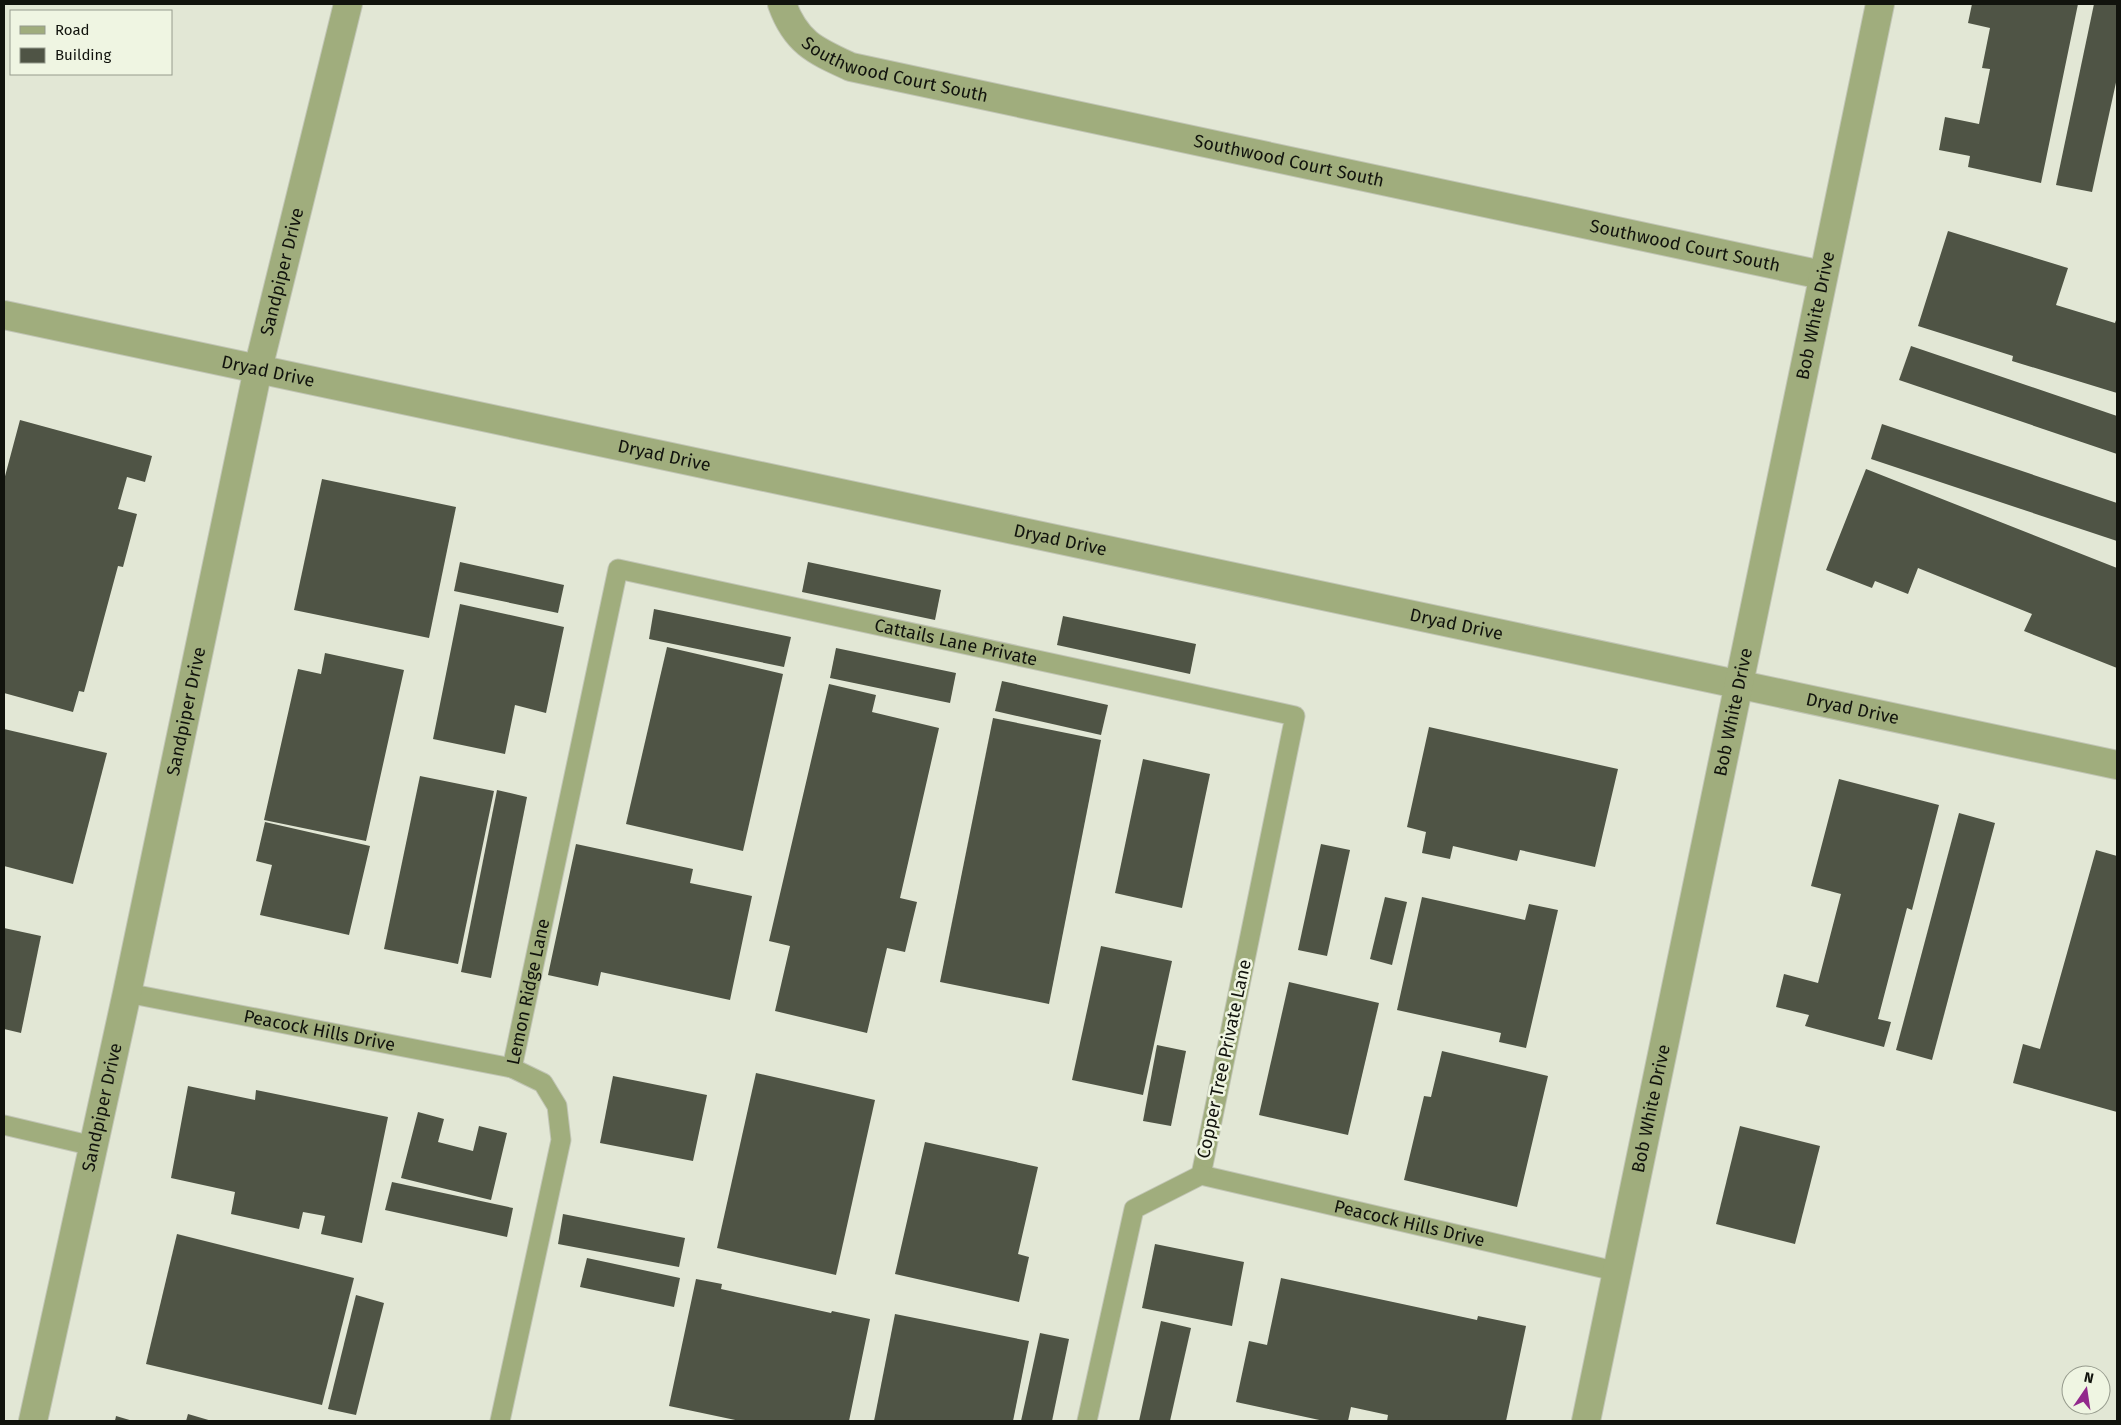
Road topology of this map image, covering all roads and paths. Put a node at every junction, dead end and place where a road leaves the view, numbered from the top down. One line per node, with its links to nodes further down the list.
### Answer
1 (348, 4): 6 (street, Sandpiper Drive)
2 (782, 4): 4 (street, Southwood Court South)
3 (1880, 4): 4 (street, Bob White Drive)
4 (1822, 275): 8 (street, Bob White Drive)
5 (4, 315): 6 (street, Dryad Drive)
6 (258, 370): 8 (street, Dryad Drive); 11 (street, Sandpiper Drive)
7 (618, 569): 9 (lane, Cattails Lane Private); 12 (lane, Lemon Ridge Lane)
8 (1738, 684): 10 (street, Dryad Drive); 16 (street, Bob White Drive)
9 (1295, 716): 15 (lane, Copper Tree Private Lane)
10 (2117, 765)
11 (127, 993): 12 (lane, Peacock Hills Drive); 14 (street, Sandpiper Drive)
12 (512, 1068): 18 (lane, Lemon Ridge Lane)
13 (4, 1125): 14 (lane)
14 (93, 1146): 17 (street, Sandpiper Drive)
15 (1201, 1175): 16 (lane, Peacock Hills Drive); 19 (lane, Copper Tree Private Lane)
16 (1619, 1272): 20 (street, Bob White Drive)
17 (33, 1421)
18 (500, 1421)
19 (1087, 1421)
20 (1586, 1421)

